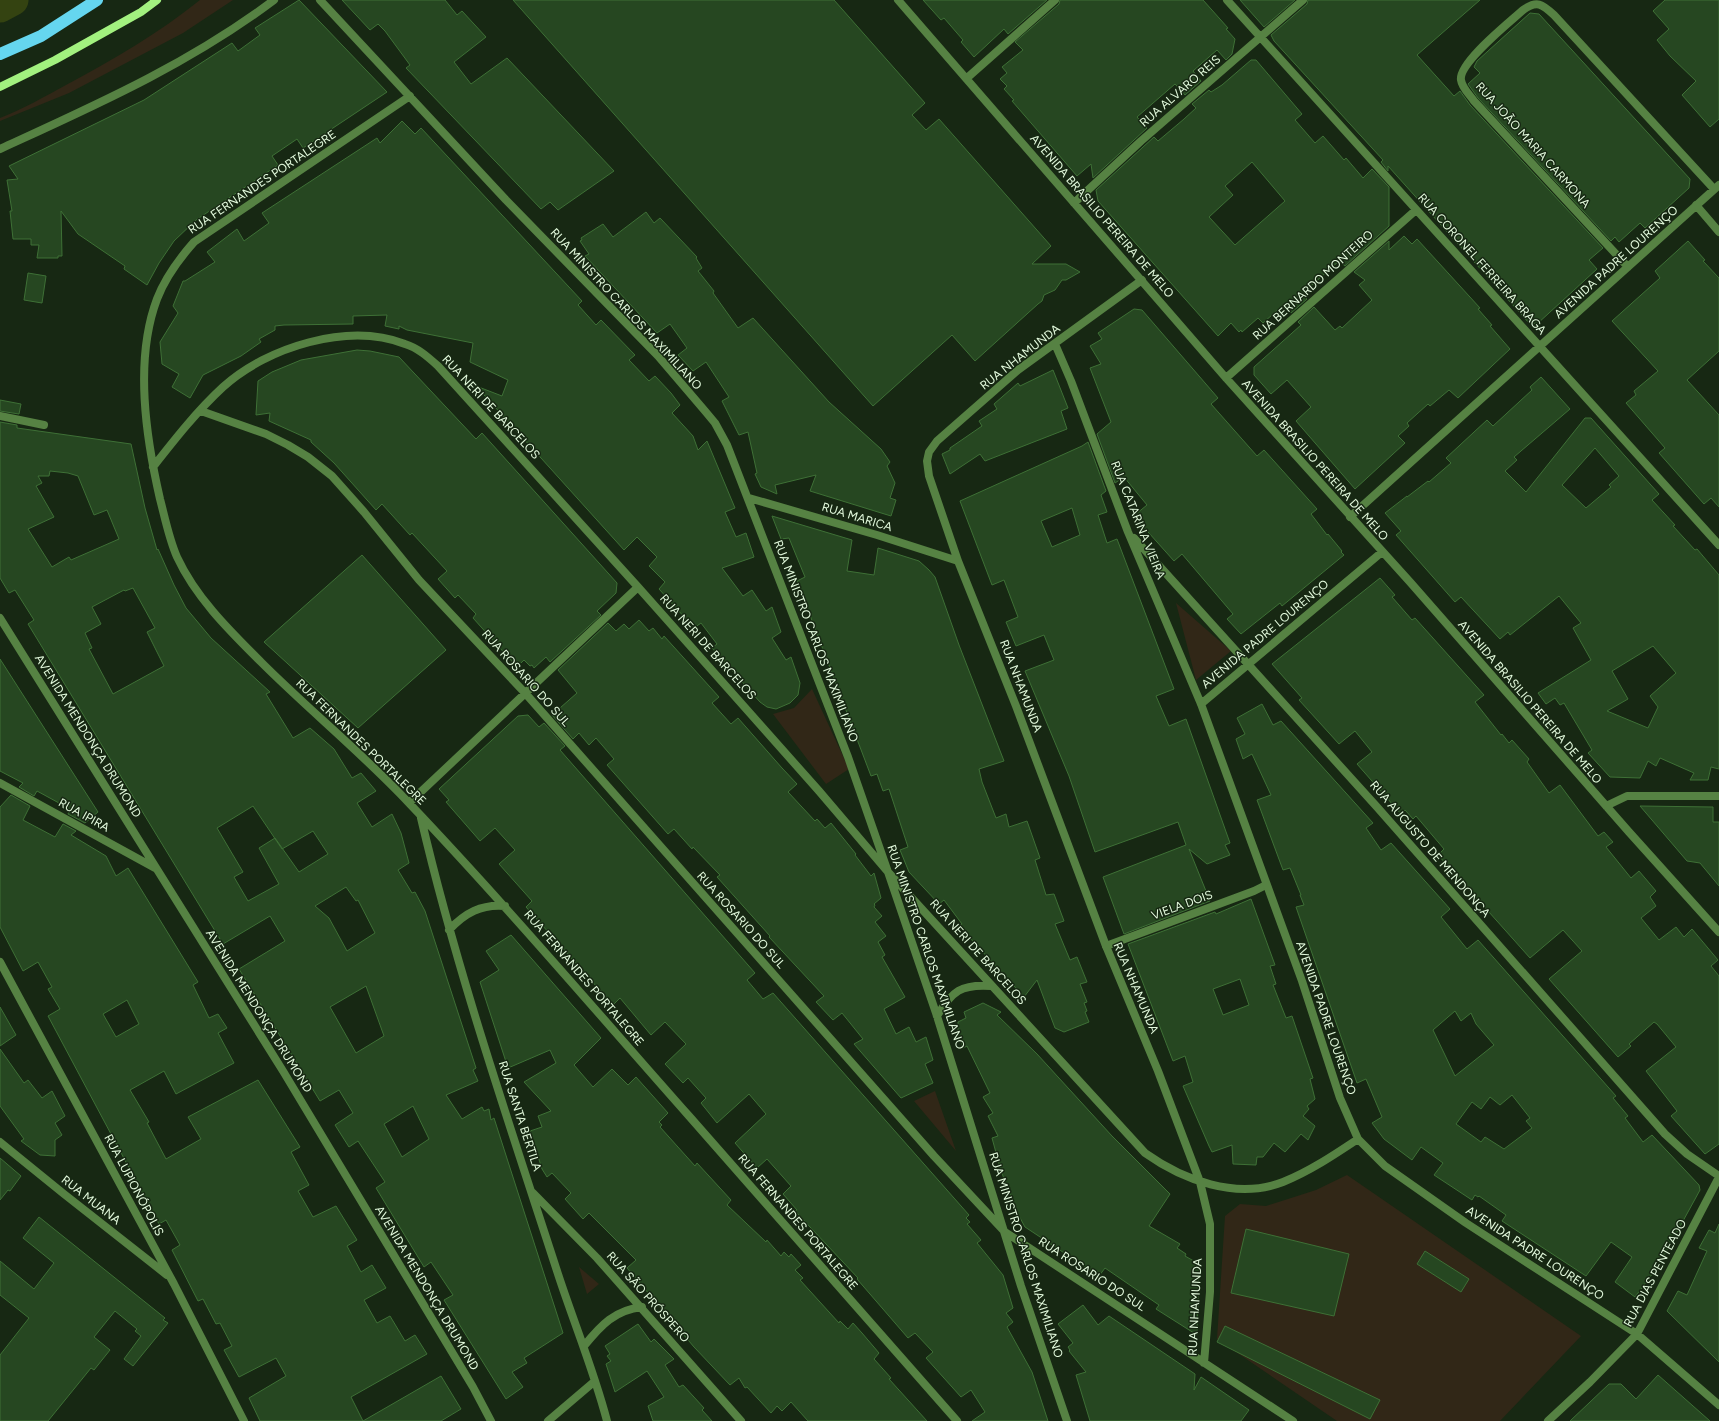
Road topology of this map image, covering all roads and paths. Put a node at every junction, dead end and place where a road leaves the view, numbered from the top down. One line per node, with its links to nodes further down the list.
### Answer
1 (97, 0): 10 (highway)
2 (157, 0): 12 (main road)
3 (274, 0): 14 (street)
4 (320, 0): 13 (street, RUA MINISTRO CARLOS MAXIMILIANO)
5 (898, 0): 11 (street, AVENIDA BRASILIO PEREIRA DE MELO)
6 (1055, 0): 11 (street)
7 (1227, 0): 9 (street, RUA CORONEL FERREIRA BRAGA)
8 (1303, 0): 9 (street, RUA ALVARO REIS)
9 (1260, 37): 16 (street, RUA ALVARO REIS); 18 (street, RUA CORONEL FERREIRA BRAGA)
10 (0, 54)
11 (967, 78): 16 (street, AVENIDA BRASILIO PEREIRA DE MELO)
12 (0, 87)
13 (410, 96): 28 (street, RUA FERNANDES PORTALEGRE); 29 (street, RUA MINISTRO CARLOS MAXIMILIANO)
14 (0, 149)
15 (1717, 187): 17 (street, AVENIDA PADRE LOURENÇO); 20 (street, RUA JOÃO MARIA CARMONA)
16 (1074, 202): 21 (street, AVENIDA BRASILIO PEREIRA DE MELO)
17 (1696, 205): 19 (street); 20 (street, AVENIDA PADRE LOURENÇO)
18 (1416, 210): 23 (street, RUA CORONEL FERREIRA BRAGA); 24 (street, RUA BERNARDO MONTEIRO)
19 (1719, 232)
20 (1628, 267): 23 (street, AVENIDA PADRE LOURENÇO)
21 (1142, 280): 22 (street, RUA NHAMUNDA); 24 (street, AVENIDA BRASILIO PEREIRA DE MELO)
22 (1055, 344): 31 (street, RUA CATARINA VIEIRA); 34 (street, RUA NHAMUNDA)
23 (1540, 346): 30 (street, AVENIDA PADRE LOURENÇO); 32 (street, RUA CORONEL FERREIRA BRAGA)
24 (1226, 378): 30 (street, AVENIDA BRASILIO PEREIRA DE MELO)
25 (201, 411): 28 (street, RUA NERI DE BARCELOS); 35 (street, RUA NERI DE BARCELOS); 38 (street, RUA ROSARIO DO SUL)
26 (0, 416): 27 (street)
27 (44, 425)
28 (153, 468): 42 (street, RUA FERNANDES PORTALEGRE)
29 (749, 498): 34 (street, RUA MARICA); 46 (street, RUA MINISTRO CARLOS MAXIMILIANO)
30 (1350, 517): 33 (street, AVENIDA BRASILIO PEREIRA DE MELO)
31 (1128, 532): 37 (street, RUA AUGUSTO DE MENDONÇA); 39 (street, RUA CATARINA VIEIRA)
32 (1719, 545)
33 (1382, 552): 37 (street, AVENIDA PADRE LOURENÇO); 43 (street, AVENIDA BRASILIO PEREIRA DE MELO)
34 (958, 561): 51 (street, RUA NHAMUNDA)
35 (638, 587): 38 (street); 46 (street, RUA NERI DE BARCELOS)
36 (0, 618): 45 (street, AVENIDA MENDONÇA DRUMOND)
37 (1248, 664): 39 (street, AVENIDA PADRE LOURENÇO); 57 (street, RUA AUGUSTO DE MENDONÇA)
38 (526, 694): 42 (street); 60 (street, RUA ROSARIO DO SUL)
39 (1201, 704): 47 (street, AVENIDA PADRE LOURENÇO)
40 (0, 783): 45 (street, RUA IPIRA)
41 (1719, 796): 43 (street)
42 (409, 803): 44 (street, RUA FERNANDES PORTALEGRE)
43 (1606, 806): 50 (street, AVENIDA BRASILIO PEREIRA DE MELO)
44 (421, 816): 48 (street, RUA FERNANDES PORTALEGRE); 49 (street, RUA SANTA BERTILA)
45 (155, 868): 69 (street, AVENIDA MENDONÇA DRUMOND)
46 (888, 872): 53 (street, RUA NERI DE BARCELOS); 54 (street, RUA MINISTRO CARLOS MAXIMILIANO)
47 (1266, 885): 51 (street, VIELA DOIS); 55 (street, AVENIDA PADRE LOURENÇO)
48 (505, 906): 49 (street); 73 (street, RUA FERNANDES PORTALEGRE)
49 (449, 930): 59 (street, RUA SANTA BERTILA)
50 (1719, 932)
51 (1106, 946): 58 (street, RUA NHAMUNDA)
52 (0, 962): 61 (street, RUA LUPIONÓPOLIS)
53 (991, 986): 54 (street); 58 (street, RUA NERI DE BARCELOS)
54 (938, 1016): 60 (street, RUA MINISTRO CARLOS MAXIMILIANO)
55 (1358, 1139): 58 (street); 63 (street, AVENIDA PADRE LOURENÇO)
56 (0, 1142): 61 (street, RUA MUANA)
57 (1719, 1176): 63 (street, RUA DIAS PENTEADO)
58 (1200, 1182): 65 (street, RUA NHAMUNDA)
59 (532, 1192): 62 (street, RUA SÃO PRÓSPERO); 64 (street, RUA SANTA BERTILA)
60 (1005, 1232): 65 (street, RUA ROSARIO DO SUL); 74 (street, RUA MINISTRO CARLOS MAXIMILIANO)
61 (169, 1276): 68 (street, RUA LUPIONÓPOLIS)
62 (642, 1307): 64 (street); 72 (street, RUA SÃO PRÓSPERO)
63 (1637, 1334): 67 (street, AVENIDA PADRE LOURENÇO); 76 (street, RUA DIAS PENTEADO)
64 (584, 1346): 66 (street, RUA SANTA BERTILA)
65 (1204, 1363): 75 (street, RUA ROSARIO DO SUL)
66 (595, 1380): 70 (street); 71 (street, RUA SANTA BERTILA)
67 (1719, 1405)
68 (244, 1421)
69 (491, 1421)
70 (548, 1421)
71 (607, 1421)
72 (742, 1421)
73 (957, 1421)
74 (1067, 1421)
75 (1293, 1421)
76 (1548, 1421)

